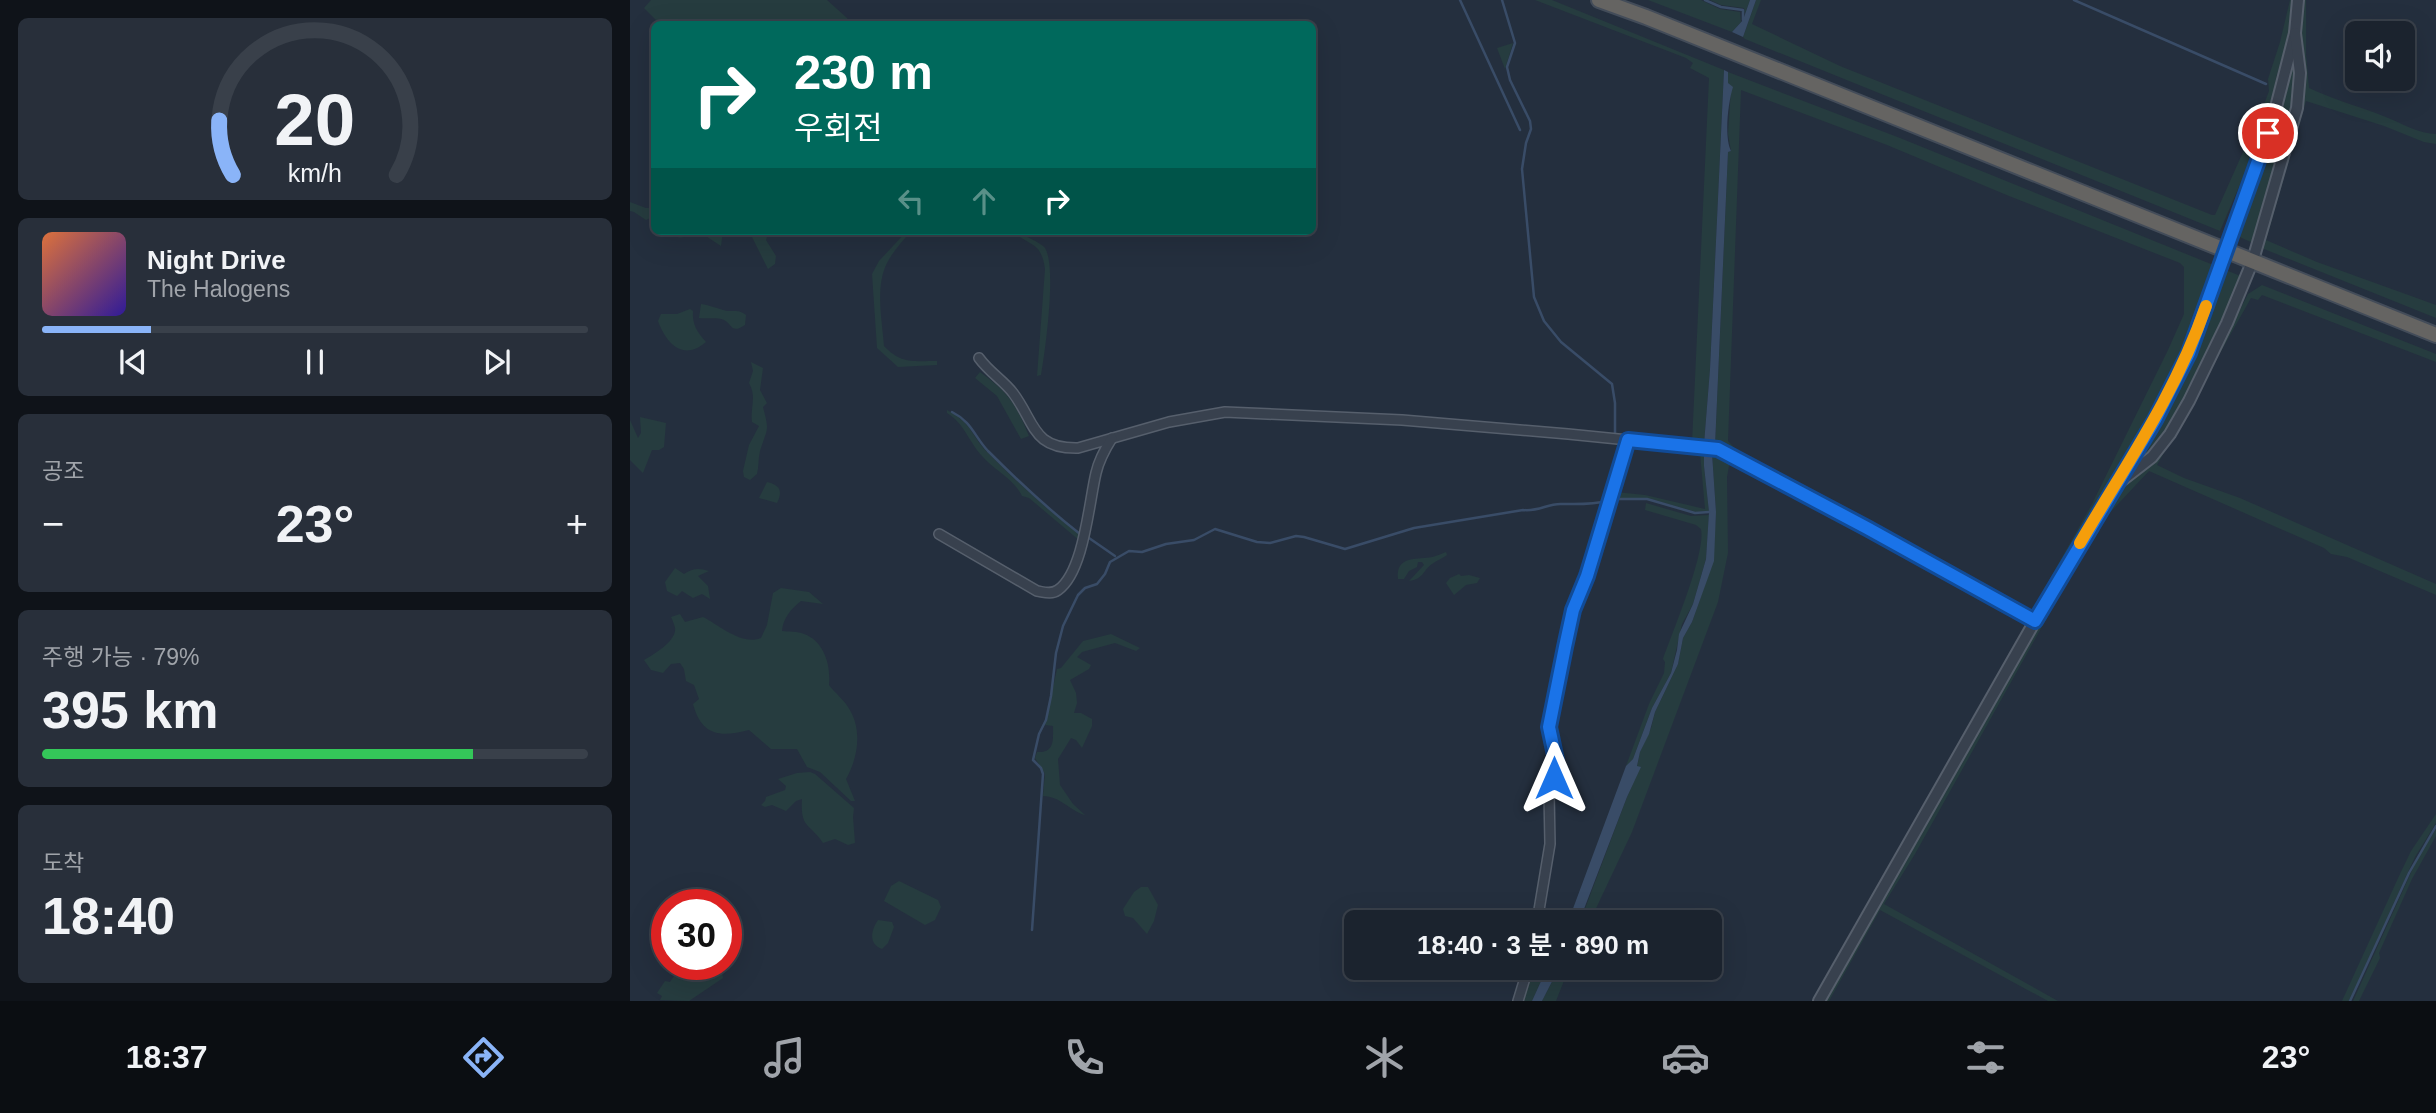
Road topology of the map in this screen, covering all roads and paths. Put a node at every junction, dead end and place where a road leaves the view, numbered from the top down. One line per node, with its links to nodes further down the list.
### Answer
1 (1599, 0): 4 (highway)
2 (2298, 0): 3 (street)
3 (2295, 33): 4 (street); 9 (street, bridge)
4 (2253, 260): 5 (highway); 9 (street)
5 (2436, 335)
6 (979, 358): 7 (street)
7 (1112, 438): 8 (street); 10 (street)
8 (1628, 440): 11 (street); 12 (street)
9 (2117, 484): 11 (street)
10 (939, 534)
11 (2035, 621): 15 (street)
12 (1539, 910)
13 (1524, 980): 14 (street)
14 (1518, 1001)
15 (1819, 1001)

